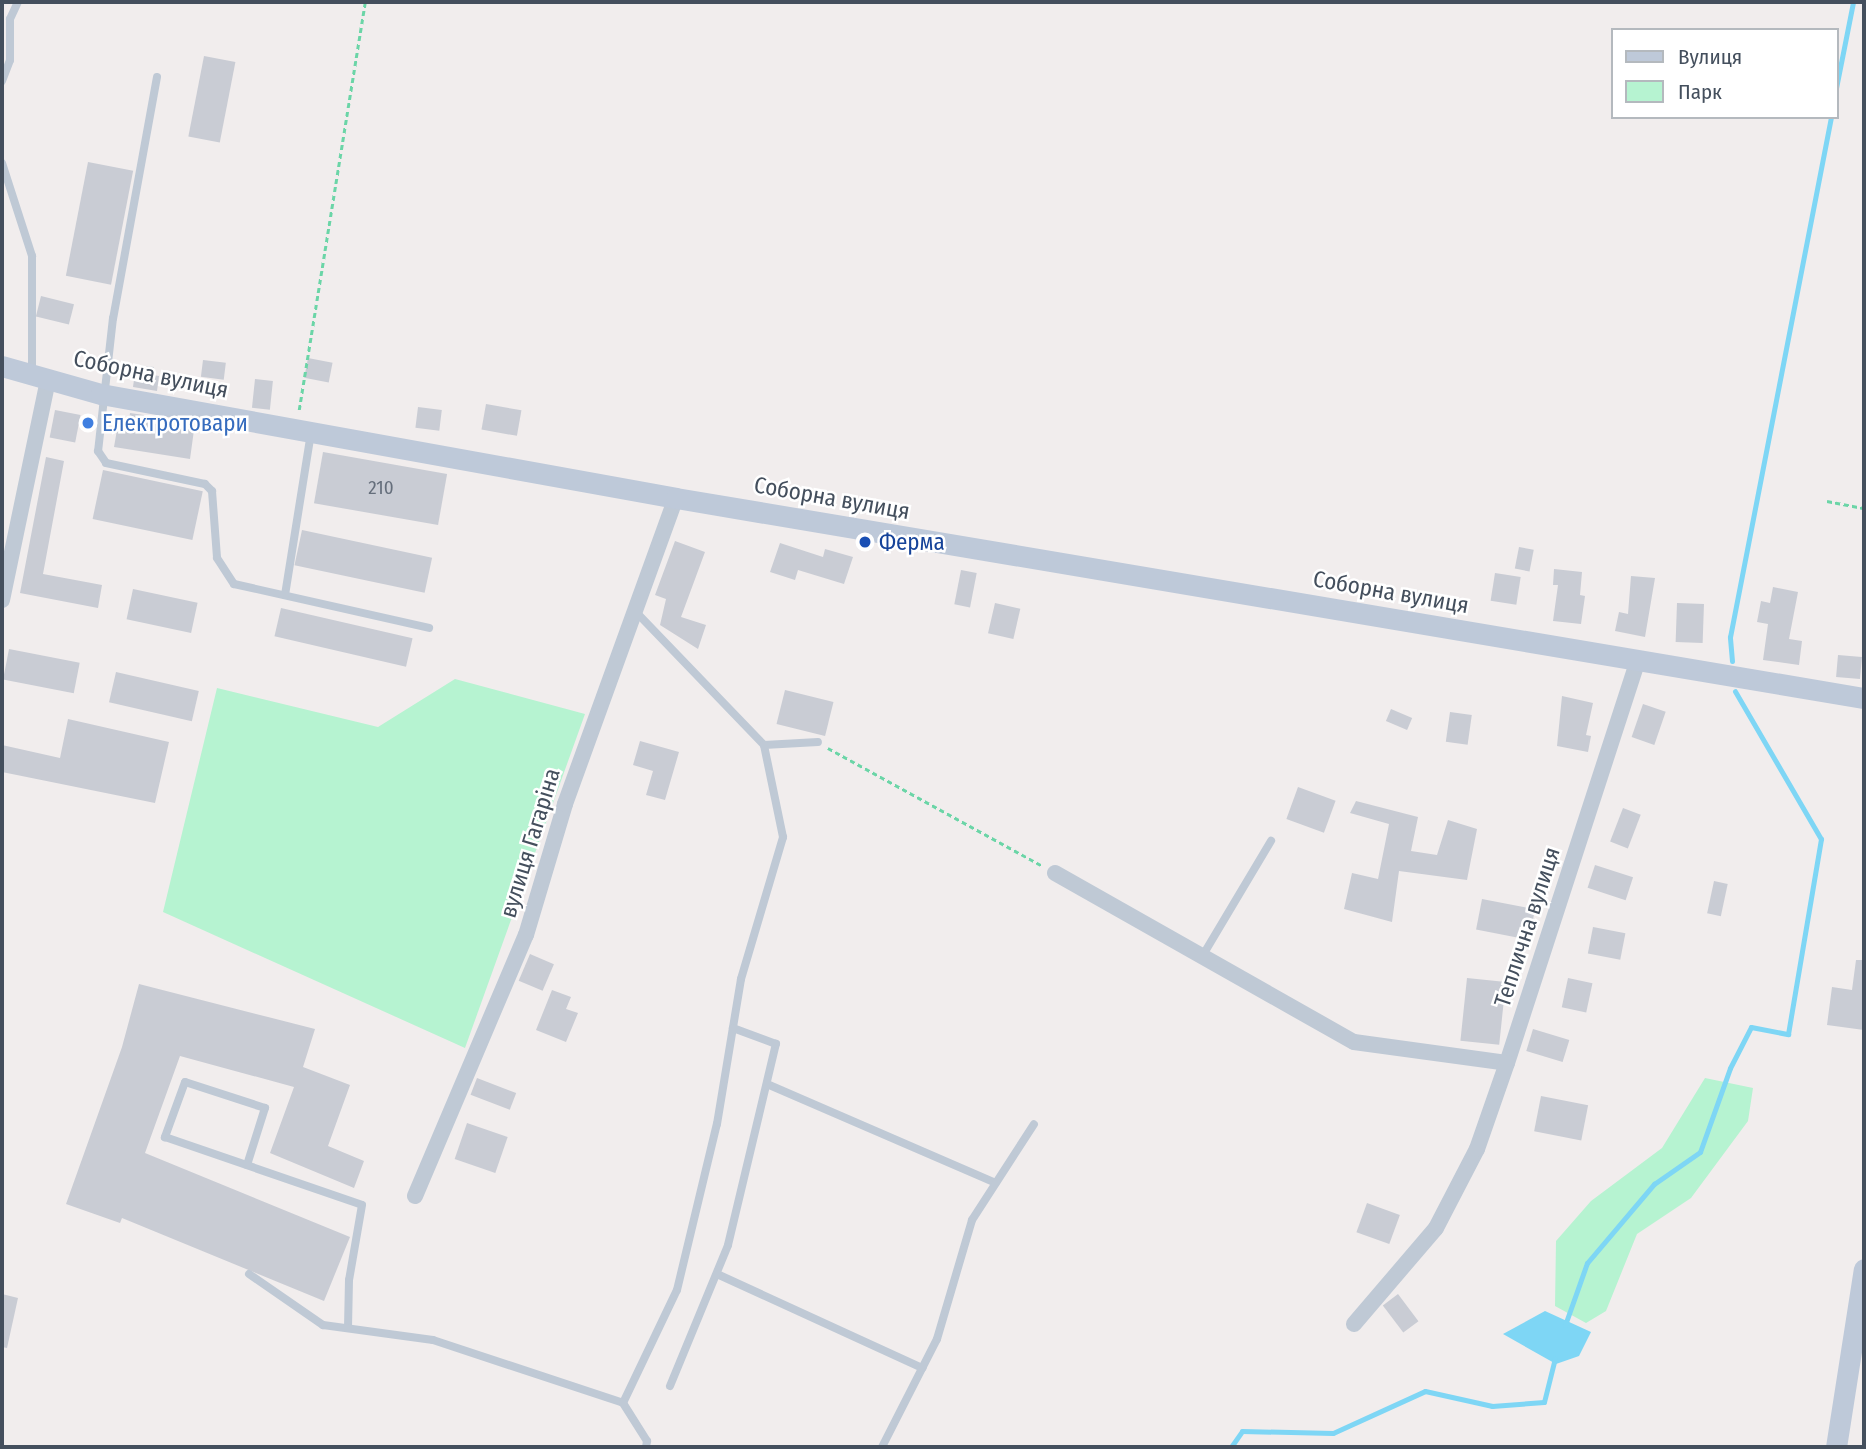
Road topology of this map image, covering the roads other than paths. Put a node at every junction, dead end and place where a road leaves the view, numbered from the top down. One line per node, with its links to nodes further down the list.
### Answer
1 (18, 2): 3 (lane)
2 (157, 77): 7 (lane)
3 (2, 81)
4 (2, 163): 6 (lane)
5 (2, 366): 6 (main road, Соборна вулиця)
6 (40, 377): 7 (main road, Соборна вулиця); 11 (street)
7 (101, 394): 8 (main road, Соборна вулиця); 10 (lane)
8 (303, 431): 9 (main road, Соборна вулиця); 10 (lane)
9 (676, 498): 12 (street, вулиця Гагаріна); 14 (main road, Соборна вулиця)
10 (285, 595): 13 (lane)
11 (2, 600)
12 (636, 612): 17 (lane); 27 (street, вулиця Гагаріна)
13 (429, 628)
14 (1638, 660): 15 (main road, Соборна вулиця); 22 (street, Теплична вулиця)
15 (1864, 698)
16 (818, 742): 17 (lane)
17 (764, 745): 21 (lane)
18 (1271, 841): 20 (lane)
19 (1055, 873): 20 (street)
20 (1203, 955): 22 (street)
21 (733, 1028): 23 (lane); 35 (lane)
22 (1507, 1063): 31 (street, Теплична вулиця)
23 (767, 1084): 26 (lane); 30 (lane)
24 (1034, 1124): 26 (lane)
25 (247, 1165): 25 (lane); 32 (lane)
26 (996, 1183): 33 (lane)
27 (415, 1196)
28 (1864, 1269): 38 (main road)
29 (248, 1274): 32 (lane)
30 (717, 1274): 33 (lane); 34 (lane)
31 (1354, 1324)
32 (348, 1328): 35 (lane)
33 (922, 1368): 37 (lane)
34 (670, 1386)
35 (623, 1403): 36 (lane)
36 (646, 1447)
37 (882, 1447)
38 (1836, 1447)

